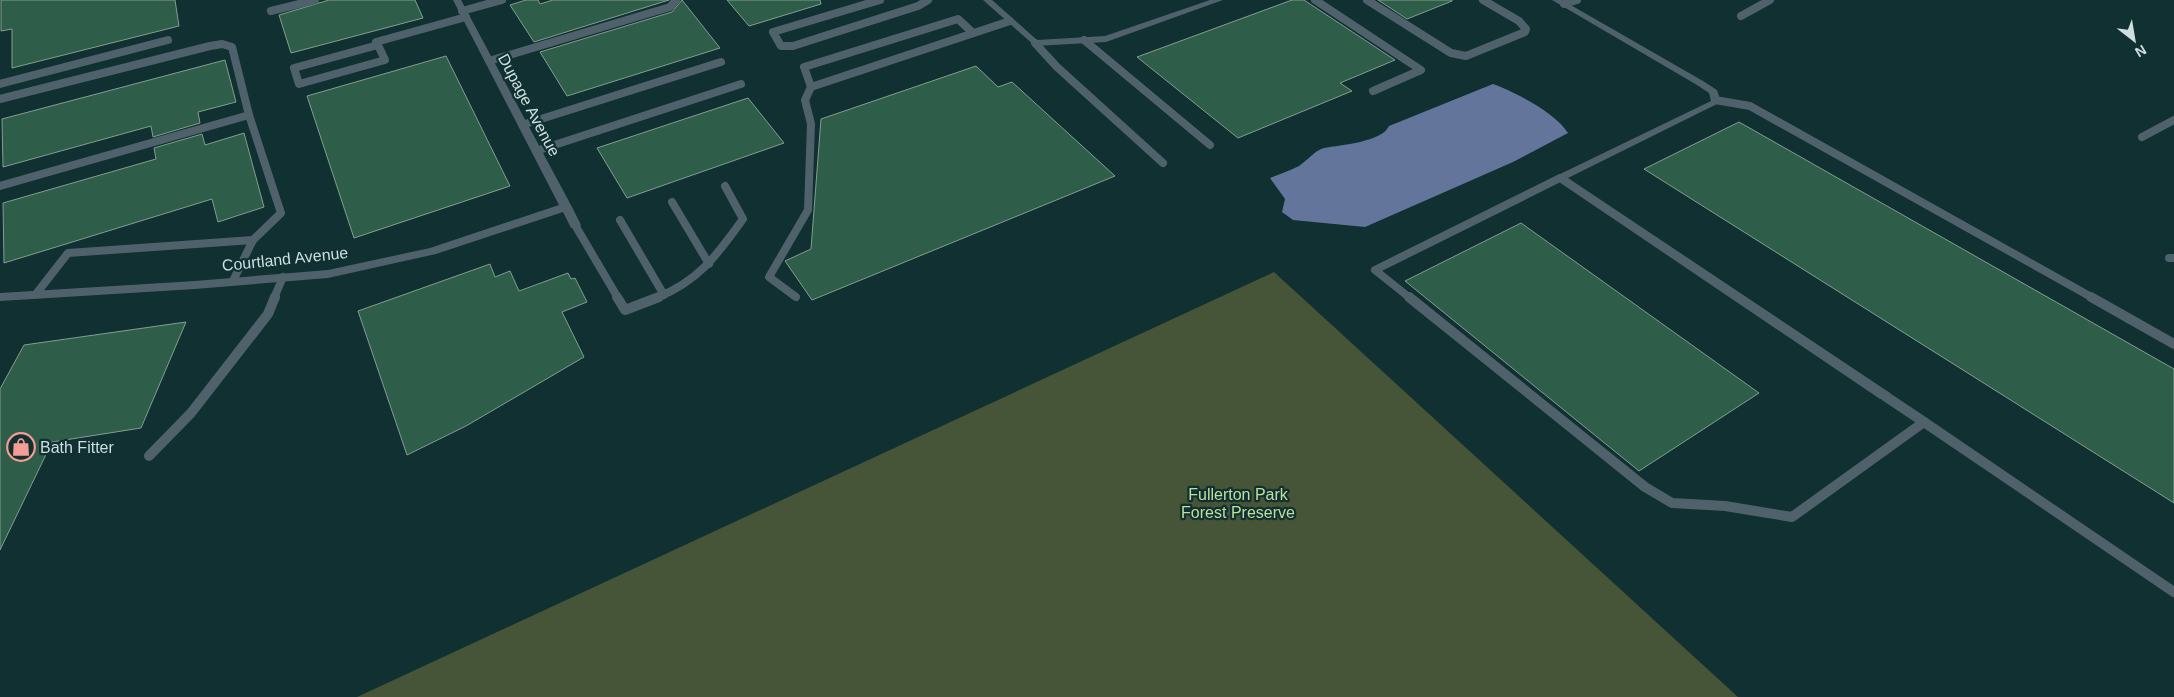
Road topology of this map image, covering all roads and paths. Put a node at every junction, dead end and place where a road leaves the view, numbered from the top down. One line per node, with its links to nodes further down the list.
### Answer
1 (315, 0): 15 (lane)
2 (457, 0): 16 (street, Dupage Avenue)
3 (502, 0): 16 (lane)
4 (676, 0): 24 (lane)
5 (880, 0): 6 (lane)
6 (928, 0)
7 (987, 0): 18 (street)
8 (1218, 0): 21 (street)
9 (1315, 0): 29 (lane)
10 (1367, 0): 11 (lane)
11 (1483, 0)
12 (1577, 0): 14 (lane)
13 (1770, 0): 17 (lane)
14 (1560, 2): 31 (street)
15 (271, 12)
16 (464, 14): 23 (lane); 24 (street, Dupage Avenue)
17 (1741, 16)
18 (1010, 20): 19 (lane); 22 (street)
19 (973, 33): 28 (lane); 28 (lane)
20 (168, 40): 26 (lane)
21 (1084, 40): 22 (street); 36 (lane)
22 (1035, 43): 38 (lane)
23 (378, 45): 23 (lane)
24 (489, 61): 34 (street, Dupage Avenue)
25 (721, 62): 34 (lane)
26 (0, 84)
27 (741, 84): 37 (lane)
28 (811, 87): 53 (lane)
29 (1373, 91)
30 (0, 99): 32 (lane)
31 (1715, 100): 39 (street); 54 (lane)
32 (250, 115): 40 (lane); 46 (lane)
33 (2174, 120): 35 (lane)
34 (522, 125): 37 (street, Dupage Avenue)
35 (2142, 137)
36 (1210, 145)
37 (536, 151): 43 (street, Dupage Avenue)
38 (1163, 163)
39 (1560, 178): 55 (street); 56 (lane)
40 (0, 186)
41 (725, 186): 47 (lane)
42 (672, 202): 47 (lane)
43 (566, 208): 45 (street, Dupage Avenue); 48 (street, Courtland Avenue)
44 (620, 220): 51 (lane)
45 (575, 224): 51 (lane)
46 (254, 240): 49 (lane); 50 (lane)
47 (709, 264): 51 (lane)
48 (283, 277): 49 (street, Courtland Avenue); 57 (lane)
49 (234, 281): 50 (street, Courtland Avenue)
50 (36, 294): 52 (street, Courtland Avenue)
51 (664, 295)
52 (0, 297)
53 (796, 297)
54 (2174, 344)
55 (1885, 396): 56 (lane)
56 (1924, 422): 58 (lane)
57 (149, 456)
58 (2174, 592)

